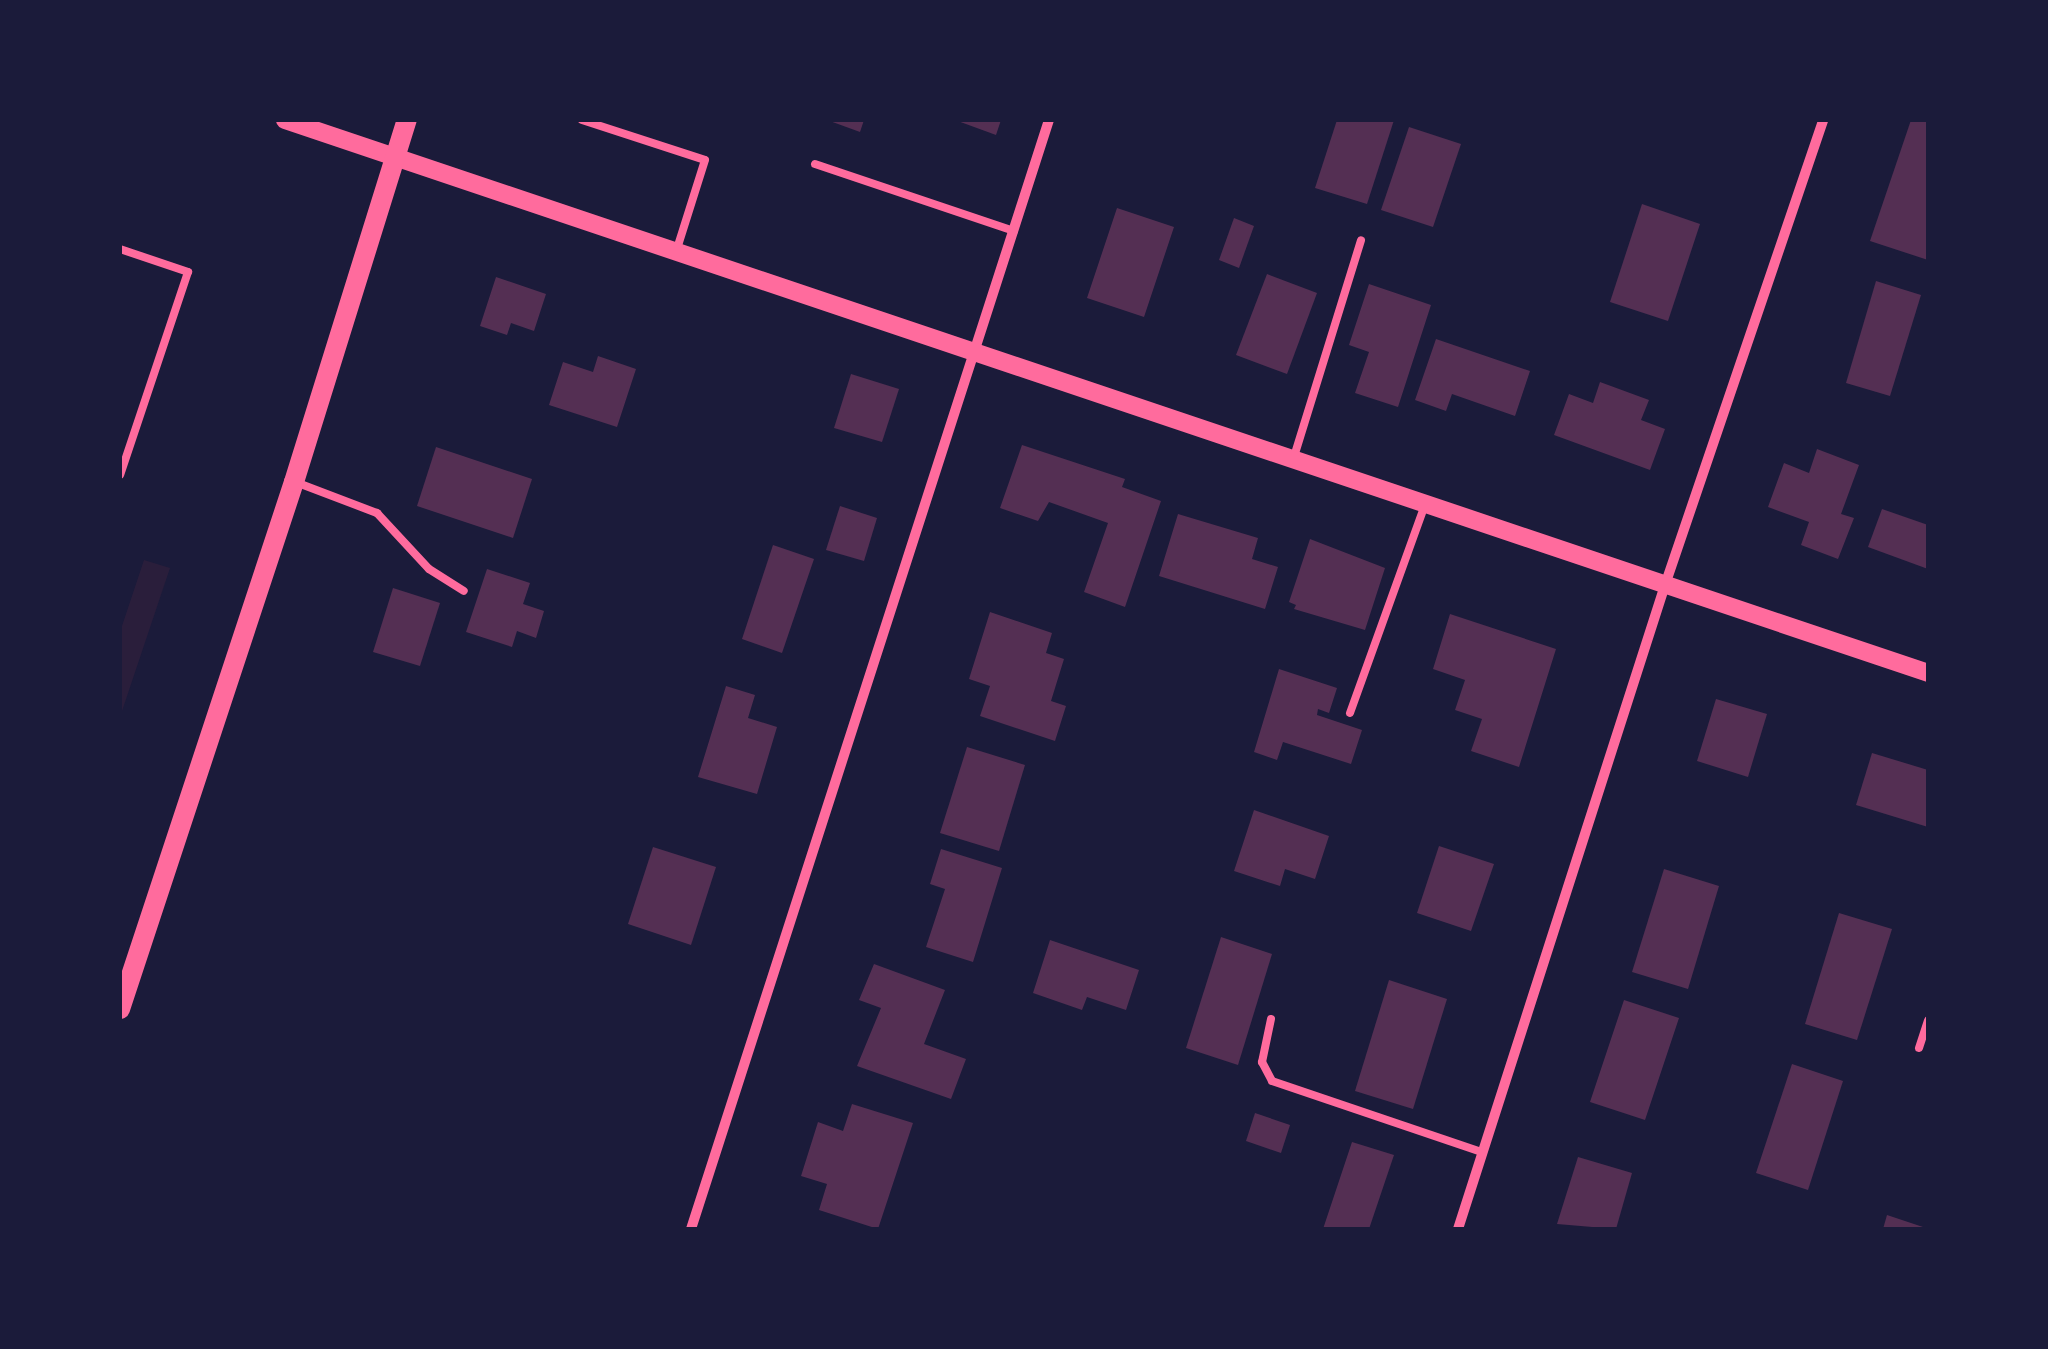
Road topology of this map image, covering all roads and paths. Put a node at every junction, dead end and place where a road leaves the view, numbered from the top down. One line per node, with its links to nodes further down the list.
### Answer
1 (284, 120): 8 (street)
2 (407, 120): 8 (main road)
3 (582, 120): 7 (lane)
4 (624, 120): 7 (lane)
5 (1049, 120): 10 (street)
6 (1823, 120): 19 (street)
7 (620, 132): 13 (lane)
8 (395, 158): 13 (street); 17 (main road)
9 (816, 164): 10 (lane)
10 (1014, 231): 14 (street)
11 (1361, 240): 15 (lane)
12 (120, 249): 16 (lane)
13 (675, 253): 14 (street)
14 (972, 354): 15 (street); 28 (street)
15 (1292, 462): 18 (street)
16 (120, 475)
17 (294, 482): 20 (lane); 23 (main road)
18 (1425, 506): 19 (street); 22 (lane)
19 (1665, 585): 21 (street); 27 (street)
20 (464, 592)
21 (1928, 673)
22 (1350, 713)
23 (120, 1009)
24 (1270, 1019): 27 (lane)
25 (1928, 1020): 26 (lane)
26 (1919, 1048)
27 (1482, 1152): 29 (street)
28 (691, 1229)
29 (1458, 1229)

